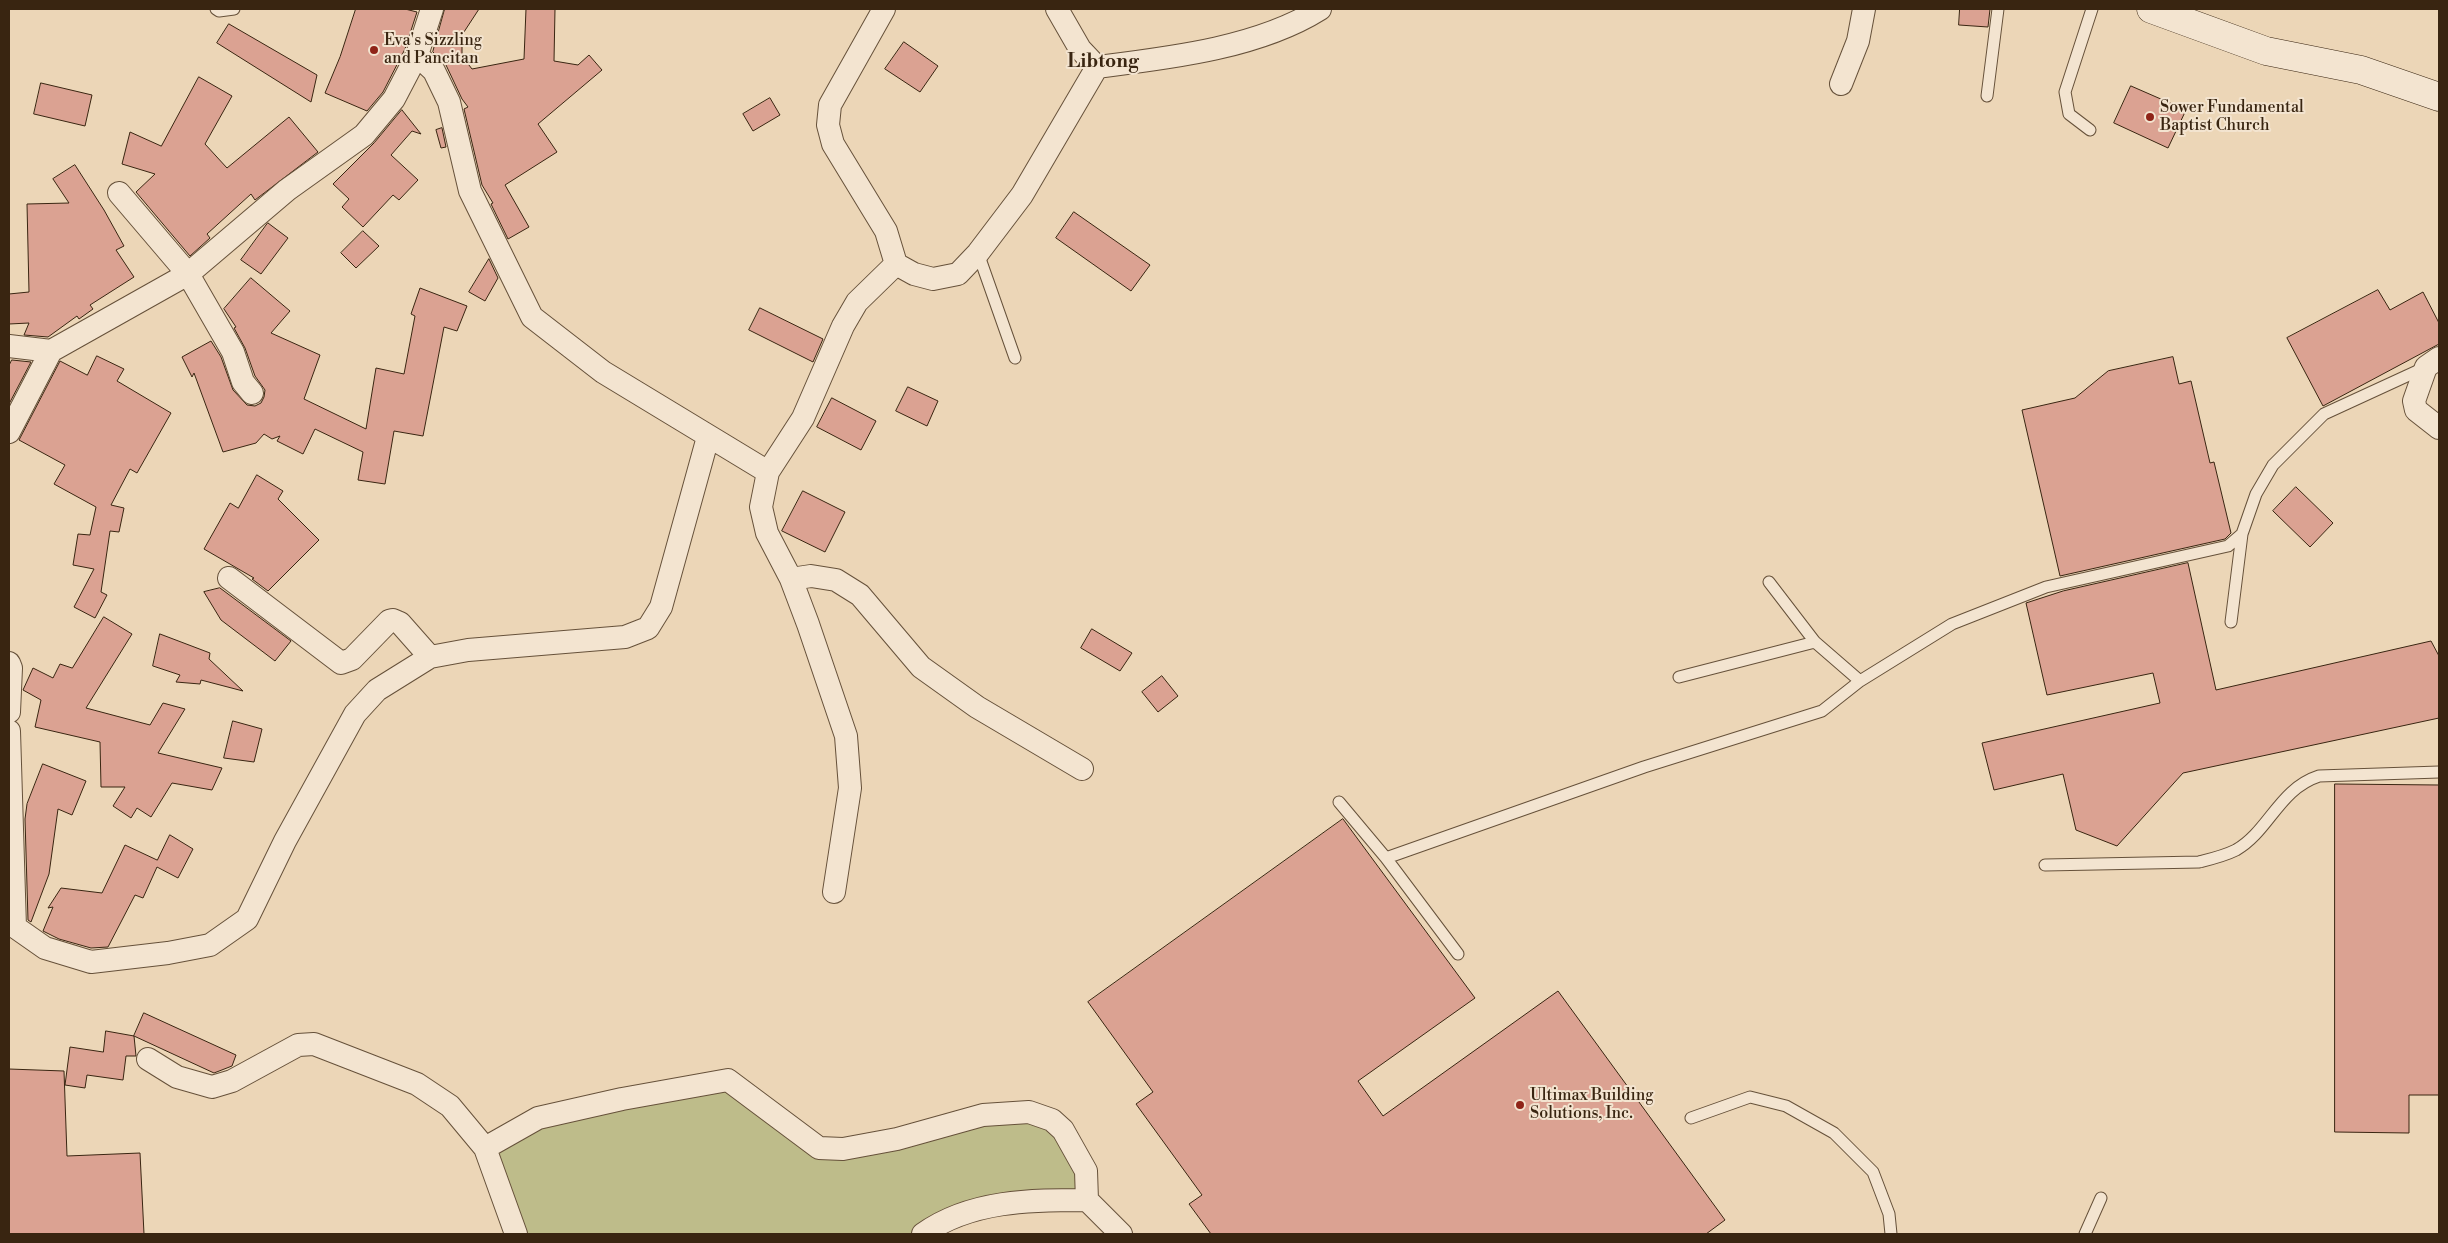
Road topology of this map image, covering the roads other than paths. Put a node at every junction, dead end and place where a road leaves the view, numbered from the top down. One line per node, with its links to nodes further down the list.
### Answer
1 (216, 9): 2 (lane)
2 (234, 9)
3 (432, 9): 11 (street)
4 (884, 9): 19 (street)
5 (1057, 9): 12 (street)
6 (1320, 9): 12 (street)
7 (1864, 9): 13 (street)
8 (1998, 9): 14 (lane)
9 (2092, 9): 16 (lane)
10 (2151, 9): 15 (main road)
11 (417, 55): 20 (street); 28 (street)
12 (1097, 67): 18 (street)
13 (1842, 84)
14 (1987, 96)
15 (2439, 97)
16 (2090, 130)
17 (119, 193): 20 (street)
18 (978, 253): 19 (street); 23 (lane)
19 (896, 264): 29 (street)
20 (188, 274): 22 (street); 25 (street)
21 (9, 346): 22 (street)
22 (51, 351): 27 (street)
23 (1015, 358)
24 (2432, 363): 26 (street); 30 (lane)
25 (252, 393)
26 (2439, 428)
27 (9, 432)
28 (708, 436): 29 (street); 36 (street)
29 (768, 472): 32 (street)
30 (2242, 534): 34 (lane); 39 (lane)
31 (229, 578): 36 (street)
32 (790, 579): 42 (street); 47 (street)
33 (1769, 582): 35 (lane)
34 (2232, 622)
35 (1815, 642): 38 (lane); 39 (lane)
36 (430, 657): 48 (street)
37 (9, 663): 40 (street)
38 (1679, 677)
39 (1860, 681): 45 (lane)
40 (9, 712)
41 (9, 731): 48 (street)
42 (1082, 769)
43 (2439, 772): 46 (lane)
44 (1339, 802): 45 (lane)
45 (1386, 858): 49 (lane)
46 (2045, 865)
47 (834, 892)
48 (12, 925)
49 (1458, 954)
50 (148, 1059): 52 (street)
51 (1691, 1118): 58 (lane)
52 (485, 1148): 54 (street); 56 (street)
53 (2101, 1198): 59 (lane)
54 (1087, 1200): 55 (street); 57 (street)
55 (1112, 1231)
56 (516, 1234)
57 (923, 1234)
58 (1891, 1234)
59 (2085, 1234)

